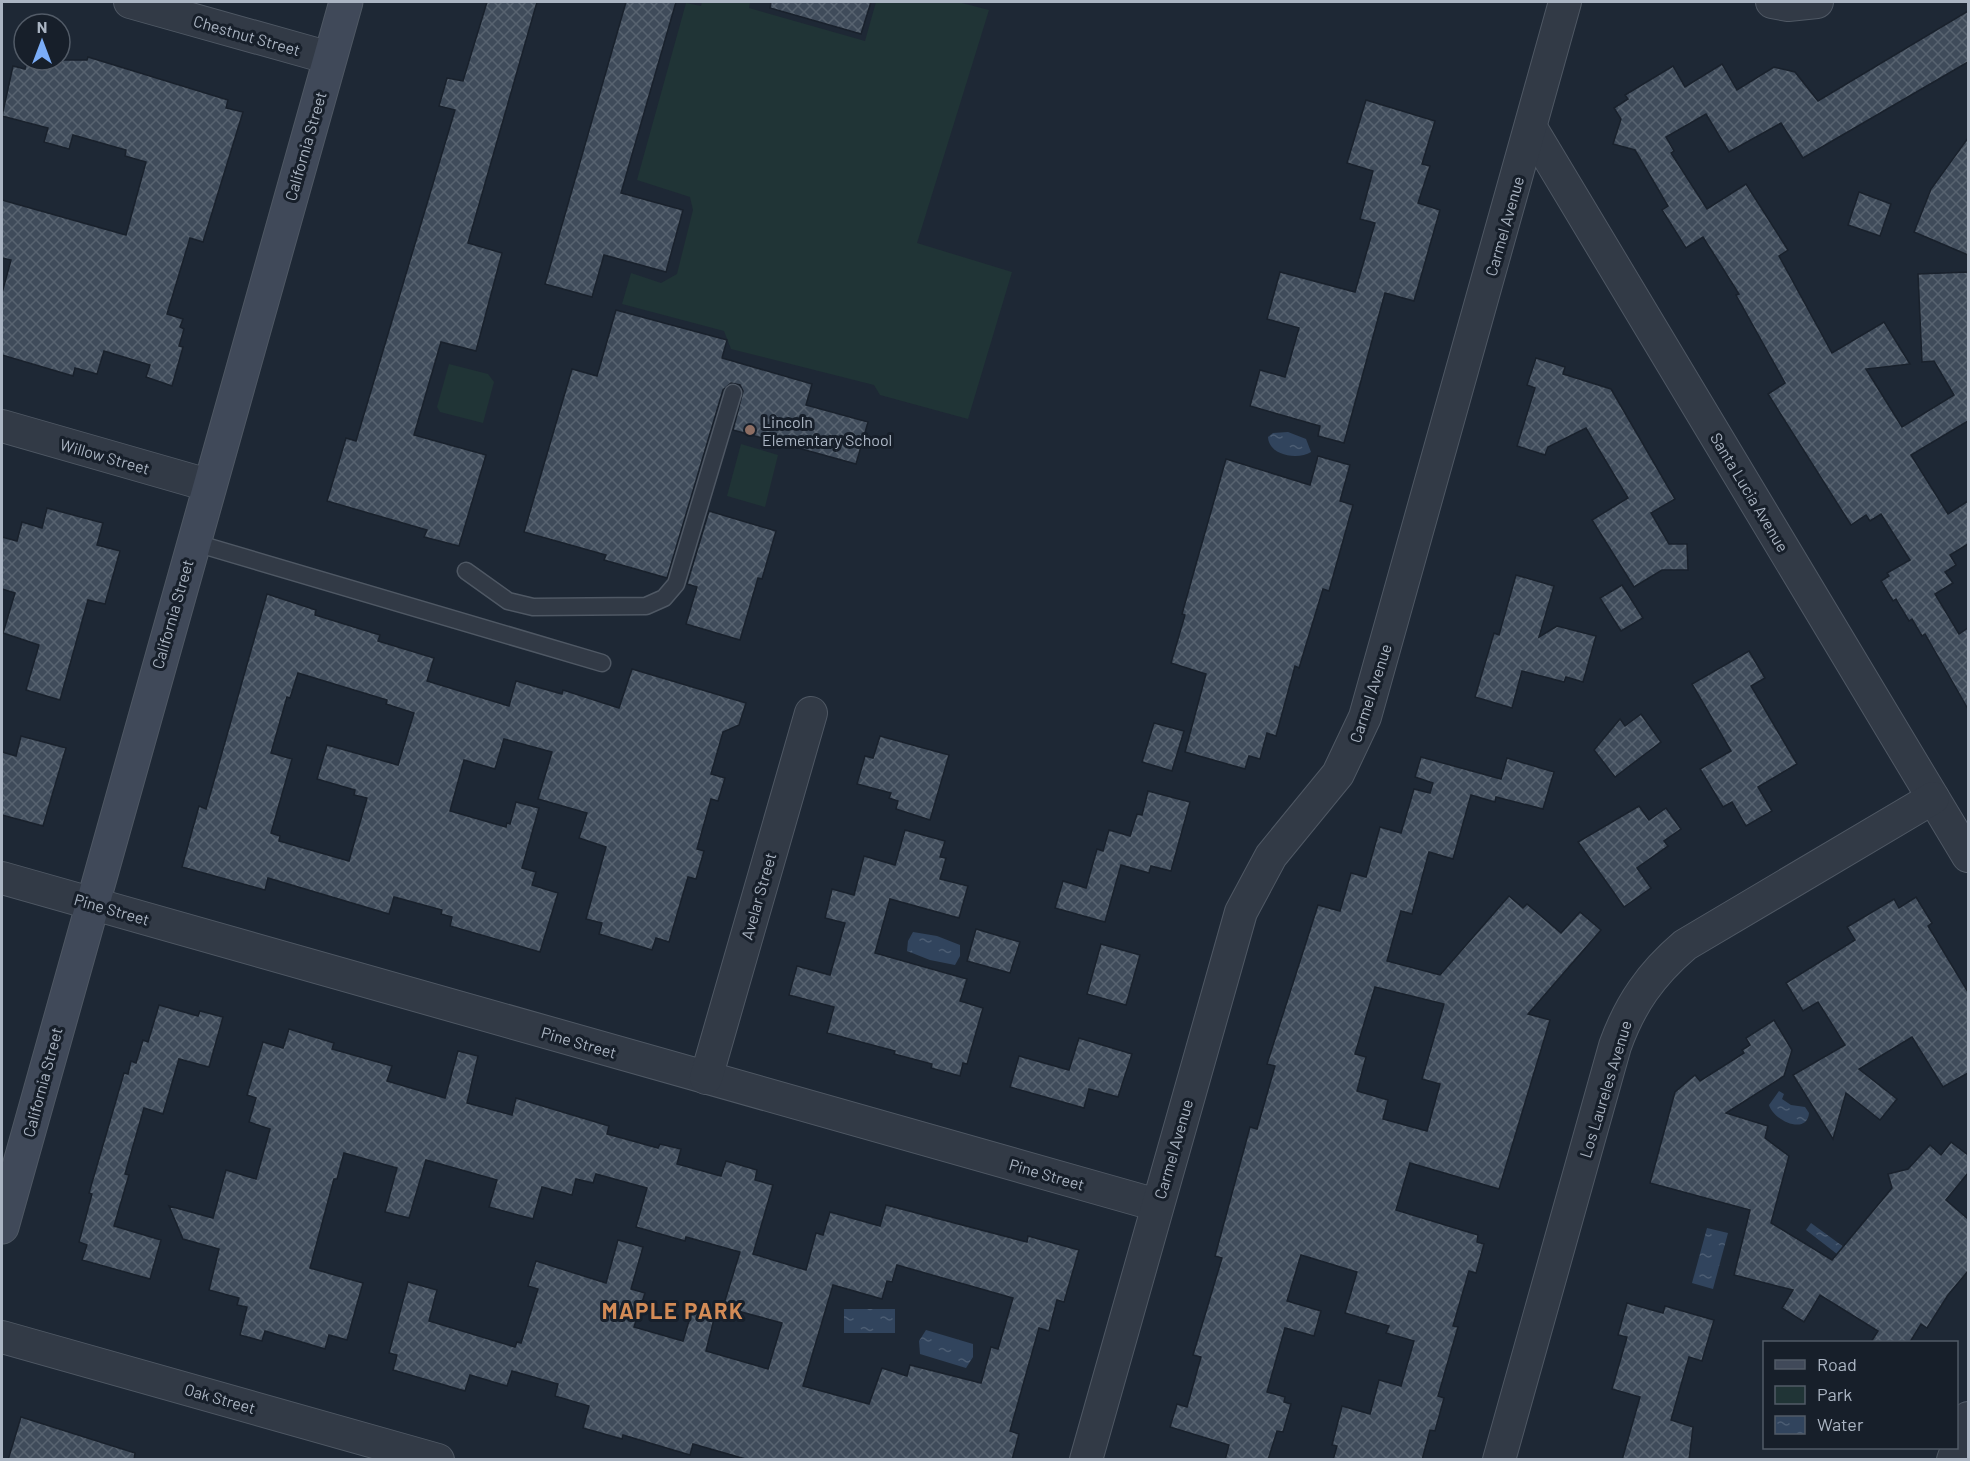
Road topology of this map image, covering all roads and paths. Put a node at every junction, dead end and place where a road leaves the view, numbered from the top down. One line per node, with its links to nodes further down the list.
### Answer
1 (130, 2): 6 (street, Chestnut Street)
2 (346, 2): 6 (street, California Street)
3 (1565, 2): 7 (street, Carmel Avenue)
4 (1772, 2): 5 (street)
5 (1817, 2)
6 (330, 58): 10 (street, California Street)
7 (1531, 128): 15 (street, Santa Lucia Avenue); 20 (street, Carmel Avenue)
8 (733, 393): 12 (lane)
9 (2, 426): 10 (street, Willow Street)
10 (208, 485): 11 (street, California Street)
11 (192, 542): 13 (lane); 18 (street, California Street)
12 (466, 571)
13 (602, 663)
14 (811, 713): 19 (street, Avelar Street)
15 (1933, 798): 16 (street, Santa Lucia Avenue); 27 (street, Los Laureles Avenue)
16 (1968, 856)
17 (2, 878): 18 (street, Pine Street)
18 (91, 903): 19 (street, Pine Street); 21 (street, California Street)
19 (706, 1078): 20 (street, Pine Street)
20 (1157, 1205): 26 (street, Carmel Avenue)
21 (2, 1227)
22 (2, 1337): 25 (street, Oak Street)
23 (1968, 1418): 24 (street)
24 (1958, 1446)
25 (438, 1460)
26 (1086, 1460)
27 (1499, 1460)

